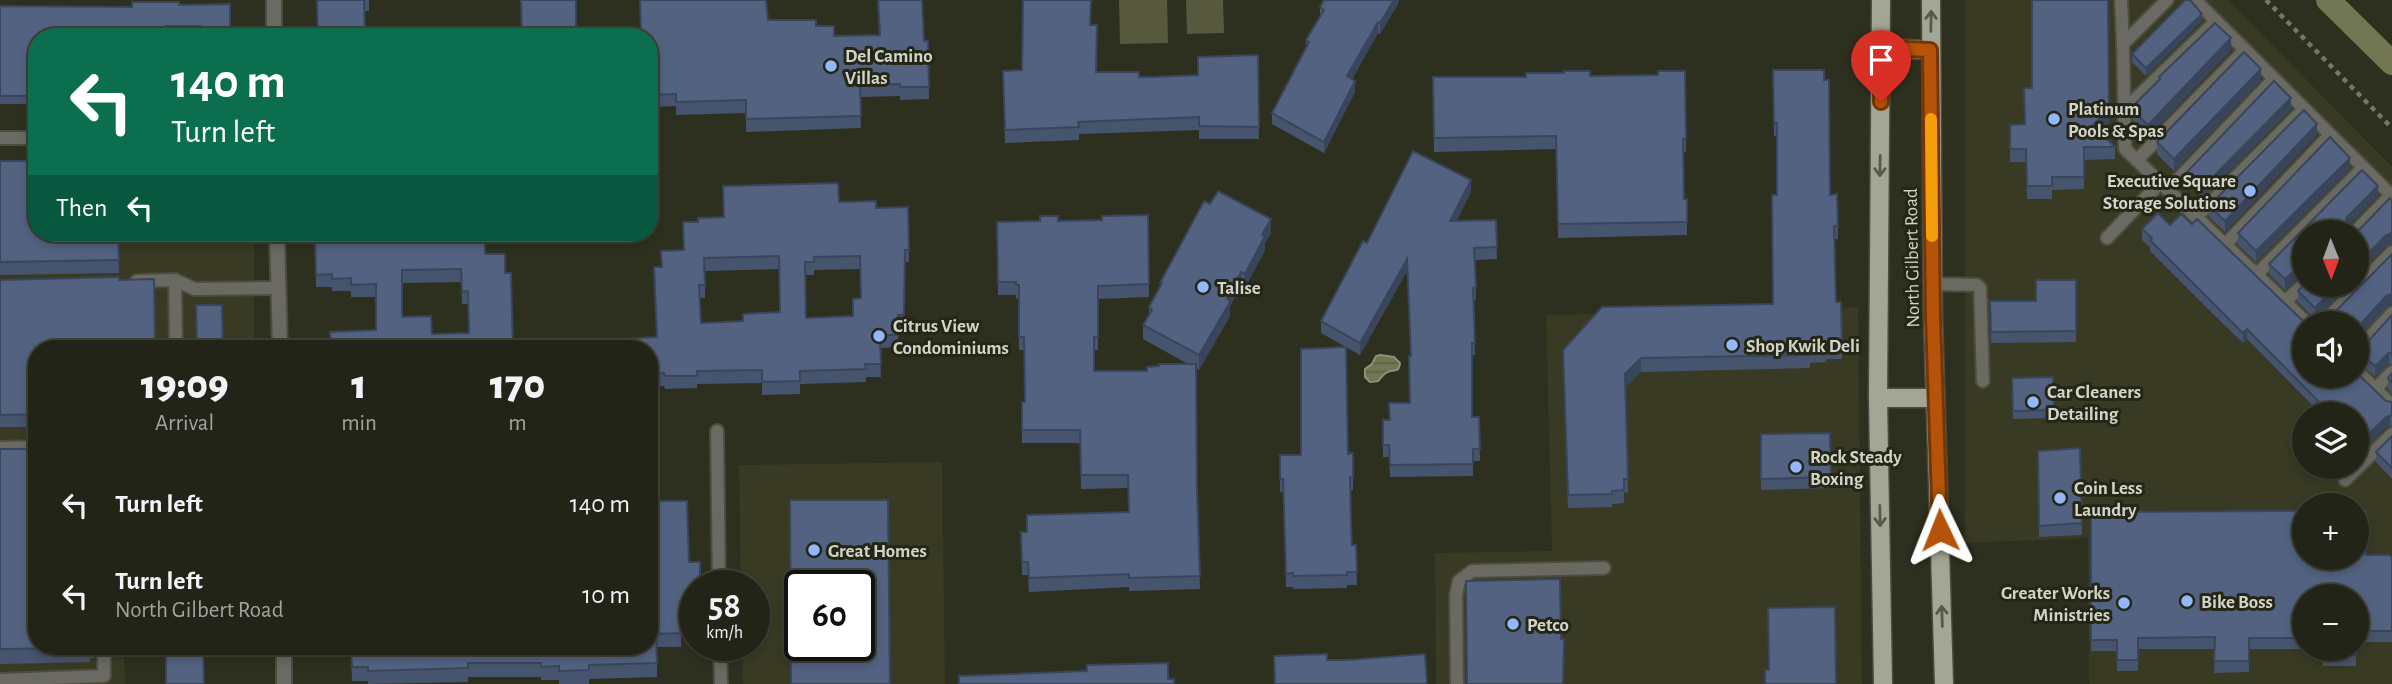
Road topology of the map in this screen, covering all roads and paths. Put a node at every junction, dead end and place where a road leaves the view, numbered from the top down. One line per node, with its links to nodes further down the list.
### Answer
1 (274, 0): 9 (street)
2 (1881, 0): 11 (main road, North Gilbert Road)
3 (1931, 0): 12 (main road, North Gilbert Road, one-way to 3)
4 (2121, 0): 10 (lane)
5 (2167, 0): 10 (lane)
6 (2195, 0): 8 (lane)
7 (2266, 0): 17 (path)
8 (2216, 21): 13 (lane); 16 (lane)
9 (274, 28)
10 (2123, 44): 16 (lane)
11 (1881, 48): 12 (main road); 48 (main road, North Gilbert Road, one-way to 48)
12 (1930, 50): 34 (main road, North Gilbert Road)
13 (2245, 50): 14 (lane); 21 (lane)
14 (2274, 79): 15 (lane); 23 (lane)
15 (2304, 109): 18 (lane); 25 (lane)
16 (2124, 110): 21 (lane)
17 (2392, 128)
18 (2330, 135): 22 (lane); 29 (lane)
19 (0, 138): 20 (lane)
20 (28, 138)
21 (2137, 160): 23 (lane)
22 (2363, 168): 24 (lane); 31 (lane)
23 (2164, 186): 25 (lane); 27 (lane)
24 (2392, 196): 26 (lane)
25 (2196, 217): 29 (lane)
26 (2367, 220)
27 (2107, 238)
28 (277, 242): 35 (street)
29 (2225, 245): 31 (lane)
30 (2392, 252): 39 (lane)
31 (2256, 275): 37 (lane)
32 (175, 280): 33 (lane); 35 (lane); 42 (lane)
33 (121, 281)
34 (1932, 284): 45 (lane); 49 (main road, North Gilbert Road)
35 (279, 288): 43 (street)
36 (2292, 295): 37 (lane)
37 (2285, 302): 38 (lane)
38 (2294, 311)
39 (2335, 311)
40 (2392, 313): 41 (lane)
41 (2369, 338)
42 (176, 340)
43 (280, 340)
44 (2392, 372): 47 (lane)
45 (1983, 381)
46 (2369, 383): 47 (lane)
47 (2375, 389): 50 (lane)
48 (1878, 398): 49 (main road); 66 (main road, North Gilbert Road, one-way to 66)
49 (1935, 398): 67 (main road, North Gilbert Road, one-way to 49)
50 (2392, 405)
51 (717, 430): 57 (lane)
52 (2392, 435): 55 (lane)
53 (28, 447): 54 (lane)
54 (0, 448)
55 (2345, 480)
56 (1604, 568): 65 (lane)
57 (719, 570)
58 (104, 655): 62 (lane)
59 (284, 655): 63 (street)
60 (720, 661): 64 (lane)
61 (0, 680): 62 (lane)
62 (22, 682)
63 (284, 684)
64 (720, 684)
65 (1457, 684)
66 (1883, 684)
67 (1944, 684)

